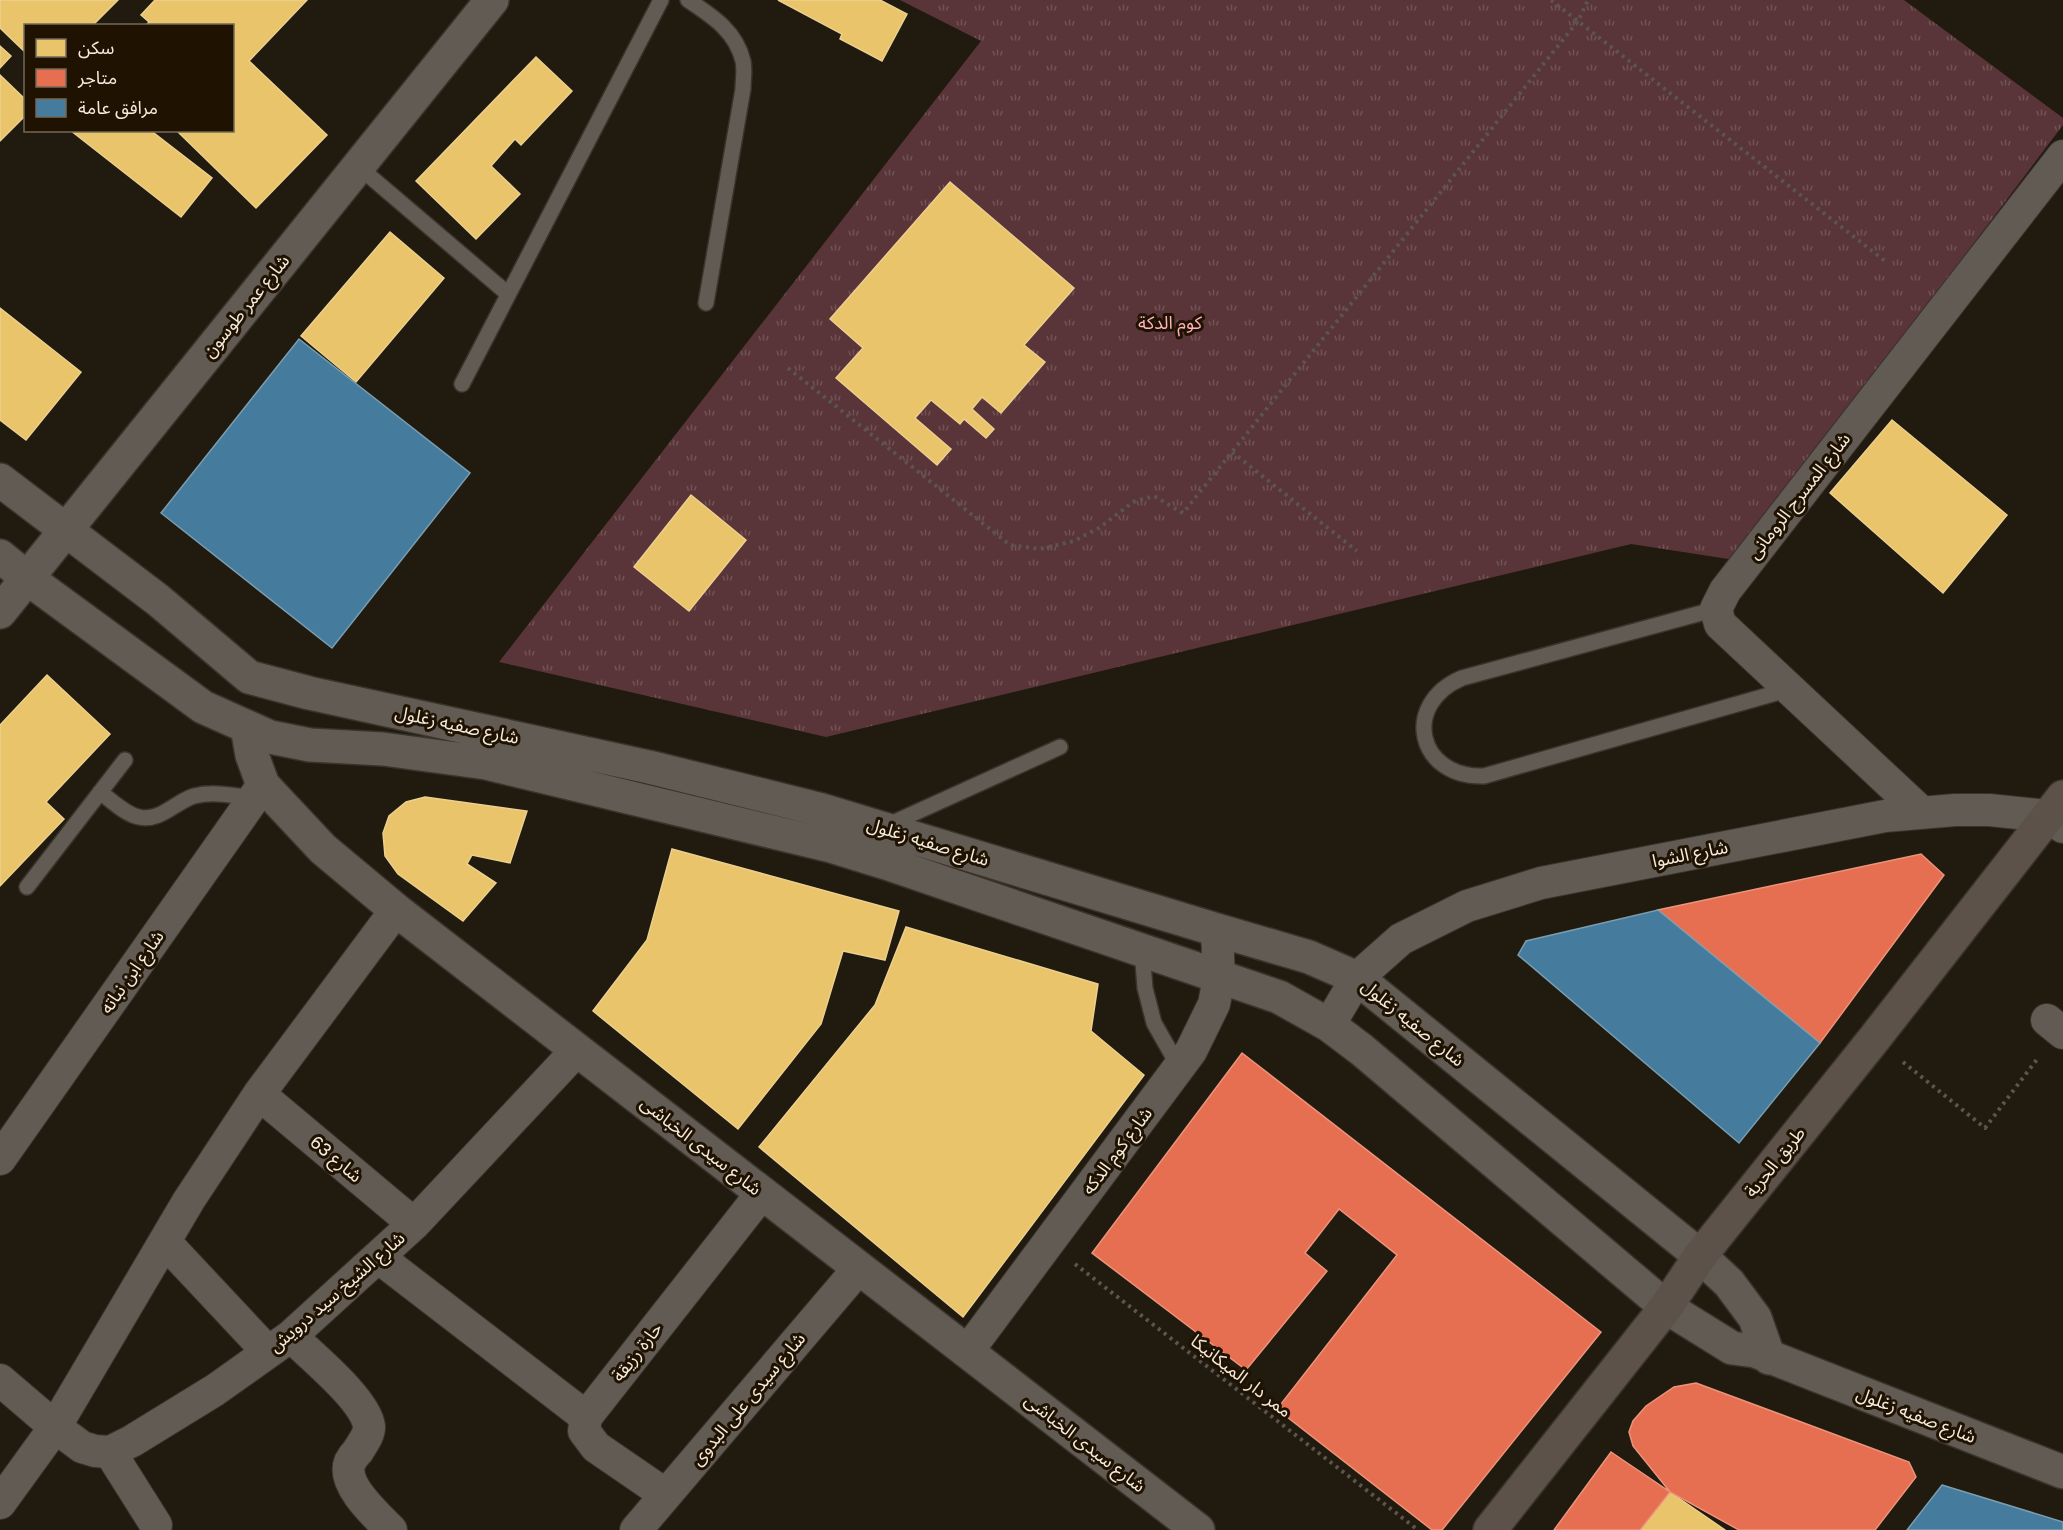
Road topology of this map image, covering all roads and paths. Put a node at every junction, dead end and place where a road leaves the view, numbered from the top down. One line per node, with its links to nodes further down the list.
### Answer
1 (492, 0): 8 (main road, شارع عمر طوسون)
2 (661, 0): 10 (lane)
3 (688, 0): 11 (lane)
4 (1551, 0): 6 (path)
5 (1588, 0): 6 (path)
6 (1578, 21): 9 (path); 14 (path)
7 (2063, 156): 20 (street, شارع المسرح الرومانى)
8 (359, 167): 10 (lane); 16 (main road, شارع عمر طوسون)
9 (1885, 261)
10 (508, 294): 13 (lane)
11 (706, 303)
12 (789, 368): 14 (path)
13 (462, 384)
14 (1232, 452): 17 (path)
15 (0, 480): 16 (main road, شارع صفيه زغلول)
16 (65, 530): 19 (main road, شارع عمر طوسون); 22 (main road, شارع صفيه زغلول)
17 (1357, 551)
18 (0, 556): 19 (main road, شارع صفيه زغلول)
19 (27, 578): 21 (main road, شارع عمر طوسون); 24 (main road, شارع صفيه زغلول)
20 (1716, 609): 23 (street); 23 (lane)
21 (0, 612)
22 (249, 677): 24 (main road, شارع سيدى الخباشى); 31 (main road, شارع صفيه زغلول)
23 (1790, 689): 29 (street)
24 (248, 727): 28 (main road, شارع سيدى الخباشى); 32 (main road, شارع صفيه زغلول)
25 (1060, 747): 31 (lane)
26 (125, 760): 27 (lane)
27 (100, 792): 28 (lane); 33 (lane)
28 (259, 792): 34 (main road, شارع سيدى الخباشى); 45 (street, شارع ابن نباته)
29 (1920, 812): 30 (street, شارع الشوا); 38 (street, شارع الشوا)
30 (2058, 813): 41 (main road, طريق الحرية)
31 (882, 828): 32 (main road); 35 (main road, شارع صفيه زغلول)
32 (886, 863): 36 (main road, شارع صفيه زغلول)
33 (27, 887)
34 (396, 910): 42 (main road, شارع سيدى الخباشى); 44 (street)
35 (1217, 930): 37 (street, شارع كوم الدكه); 38 (main road, شارع صفيه زغلول)
36 (1142, 951): 37 (main road, شارع صفيه زغلول); 43 (lane)
37 (1219, 978): 39 (main road, شارع صفيه زغلول); 43 (street, شارع كوم الدكه)
38 (1357, 978): 39 (street, شارع الشوا); 50 (main road, شارع صفيه زغلول)
39 (1329, 1025): 53 (main road, شارع صفيه زغلول)
40 (2056, 1028): 41 (path)
41 (1874, 1039): 50 (main road, طريق الحرية)
42 (578, 1050): 46 (main road, شارع سيدى الخباشى); 47 (street, شارع الشيخ سيد درويش)
43 (1179, 1067): 49 (street, شارع كوم الدكه)
44 (259, 1094): 47 (street, شارع 63); 48 (street)
45 (0, 1159)
46 (762, 1193): 52 (main road, شارع سيدى الخباشى); 58 (street, حارة رزيقة)
47 (414, 1224): 51 (street, شارع الشيخ سيد درويش)
48 (165, 1242): 54 (street); 59 (street)
49 (1048, 1244): 55 (street, شارع كوم الدكه); 68 (path, ممر دار الميكانيكا)
50 (1700, 1256): 53 (main road, طريق الحرية); 56 (main road, شارع صفيه زغلول)
51 (378, 1257): 54 (street, شارع الشيخ سيد درويش); 58 (street)
52 (859, 1268): 55 (main road, شارع سيدى الخباشى); 62 (street, شارع سيدى على البدوى)
53 (1666, 1307): 56 (main road, شارع صفيه زغلول); 69 (main road, طريق الحرية)
54 (280, 1344): 60 (street, شارع الشيخ سيد درويش); 65 (street)
55 (967, 1352): 67 (main road, شارع سيدى الخباشى)
56 (1769, 1358): 61 (main road, شارع صفيه زغلول)
57 (0, 1380): 59 (street)
58 (586, 1417): 62 (street)
59 (55, 1427): 60 (street); 63 (street)
60 (110, 1452): 64 (street)
61 (2063, 1472)
62 (666, 1495): 66 (street, شارع سيدى على البدوى)
63 (0, 1503)
64 (156, 1525)
65 (392, 1530)
66 (636, 1530)
67 (1198, 1530)
68 (1418, 1530)
69 (1490, 1530)

